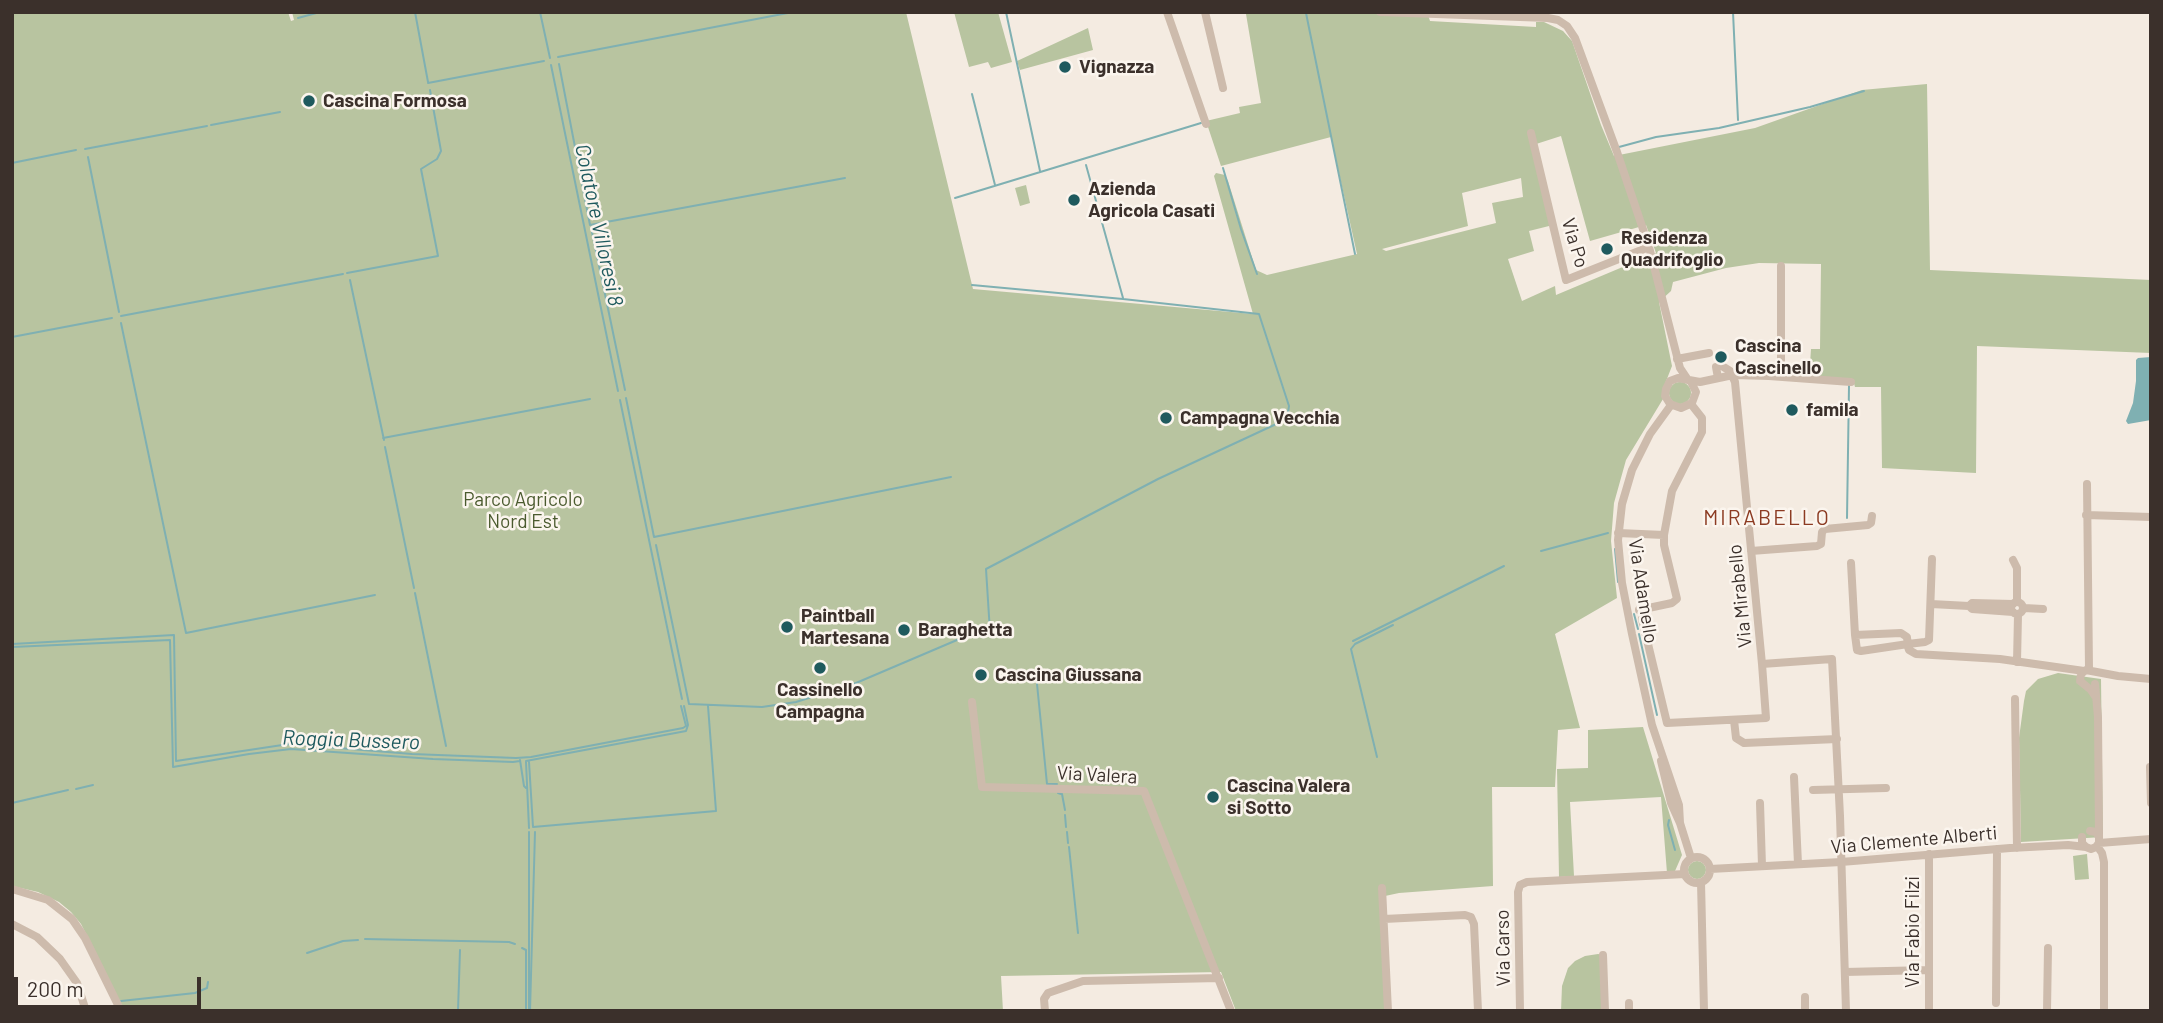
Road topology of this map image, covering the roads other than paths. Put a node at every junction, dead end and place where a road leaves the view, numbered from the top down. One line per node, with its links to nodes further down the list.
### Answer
1 (1167, 12): 5 (street)
2 (1205, 12): 4 (street)
3 (1380, 12): 7 (street)
4 (1223, 88)
5 (1206, 124)
6 (1531, 133): 7 (street, Via Po)
7 (1648, 247): 10 (street)
8 (1781, 266): 12 (street)
9 (1709, 353): 10 (street)
10 (1678, 360): 14 (street); 15 (street)
11 (1733, 375): 12 (street); 13 (street); 13 (street); 27 (street, Via Mirabello)
12 (1781, 376): 17 (street)
13 (1718, 378): 16 (street)
14 (1671, 380): 15 (street); 20 (street)
15 (1689, 381): 16 (street); 18 (street)
16 (1707, 381): 18 (street)
17 (1851, 382)
18 (1696, 394): 19 (street)
19 (1691, 404): 20 (street); 26 (street)
20 (1671, 405): 25 (street, Via Adamello)
21 (2087, 484): 22 (street)
22 (2086, 515): 24 (street); 39 (street)
23 (1872, 516): 27 (street)
24 (2151, 517)
25 (1618, 533): 26 (street); 63 (street, Via Adamello)
26 (1664, 535): 45 (street)
27 (1751, 551): 37 (street, Via Mirabello)
28 (1932, 559): 31 (street)
29 (2013, 560): 32 (street)
30 (1851, 563): 34 (street)
31 (1931, 604): 32 (street); 35 (street)
32 (2017, 608): 33 (street); 36 (street)
33 (2043, 610)
34 (1855, 635): 35 (street); 35 (street)
35 (1908, 645): 36 (street)
36 (2017, 662): 38 (street)
37 (1762, 664): 45 (street); 46 (street, Via Mirabello)
38 (2061, 668): 39 (street); 42 (street)
39 (2089, 670): 40 (street); 42 (street); 42 (street)
40 (2111, 675): 41 (street); 42 (street)
41 (2151, 679)
42 (2090, 682): 54 (street)
43 (2015, 699): 60 (street)
44 (972, 702): 78 (street, Via Valera)
45 (1734, 720): 46 (street)
46 (1837, 739): 50 (street, Via Mirabello)
47 (2150, 767): 53 (street)
48 (1794, 777): 65 (street)
49 (1886, 788): 50 (street)
50 (1839, 789): 51 (street); 64 (street, Via Mirabello)
51 (1813, 790)
52 (1760, 803): 66 (street)
53 (2151, 803)
54 (2100, 816): 55 (street); 57 (street)
55 (2086, 834): 57 (street); 58 (street, Via Clemente Alberti); 59 (street)
56 (2151, 839): 57 (street)
57 (2099, 842): 59 (street); 94 (street)
58 (2068, 845): 59 (street, Via Clemente Alberti); 60 (street, Via Clemente Alberti)
59 (2086, 847)
60 (2017, 848): 61 (street, Via Clemente Alberti)
61 (1997, 849): 62 (street, Via Clemente Alberti); 80 (street)
62 (1928, 854): 64 (street, Via Clemente Alberti); 76 (street, Via Fabio Filzi)
63 (1691, 858): 67 (street); 68 (street)
64 (1841, 862): 65 (street, Via Clemente Alberti); 77 (street, Via Mirabello)
65 (1798, 864): 66 (street, Via Clemente Alberti)
66 (1762, 866): 67 (street, Via Clemente Alberti)
67 (1710, 869): 69 (street)
68 (1685, 874): 69 (street); 87 (street, Via Carso)
69 (1701, 882): 89 (street)
70 (1382, 888): 72 (street)
71 (12, 889): 82 (street)
72 (1384, 919): 85 (street); 86 (street)
73 (12, 924): 81 (street)
74 (2048, 948): 93 (street)
75 (1603, 955): 88 (street)
76 (1929, 970): 77 (street); 92 (street, Via Fabio Filzi)
77 (1845, 972): 91 (street, Via Mirabello)
78 (1219, 978): 83 (street); 84 (street, Via Valera)
79 (1805, 997): 90 (street)
80 (1996, 1003)
81 (86, 1011)
82 (121, 1011)
83 (1045, 1011)
84 (1231, 1011)
85 (1388, 1011)
86 (1478, 1011)
87 (1520, 1011)
88 (1605, 1011)
89 (1704, 1011)
90 (1805, 1011)
91 (1846, 1011)
92 (1929, 1011)
93 (2047, 1011)
94 (2104, 1011)

